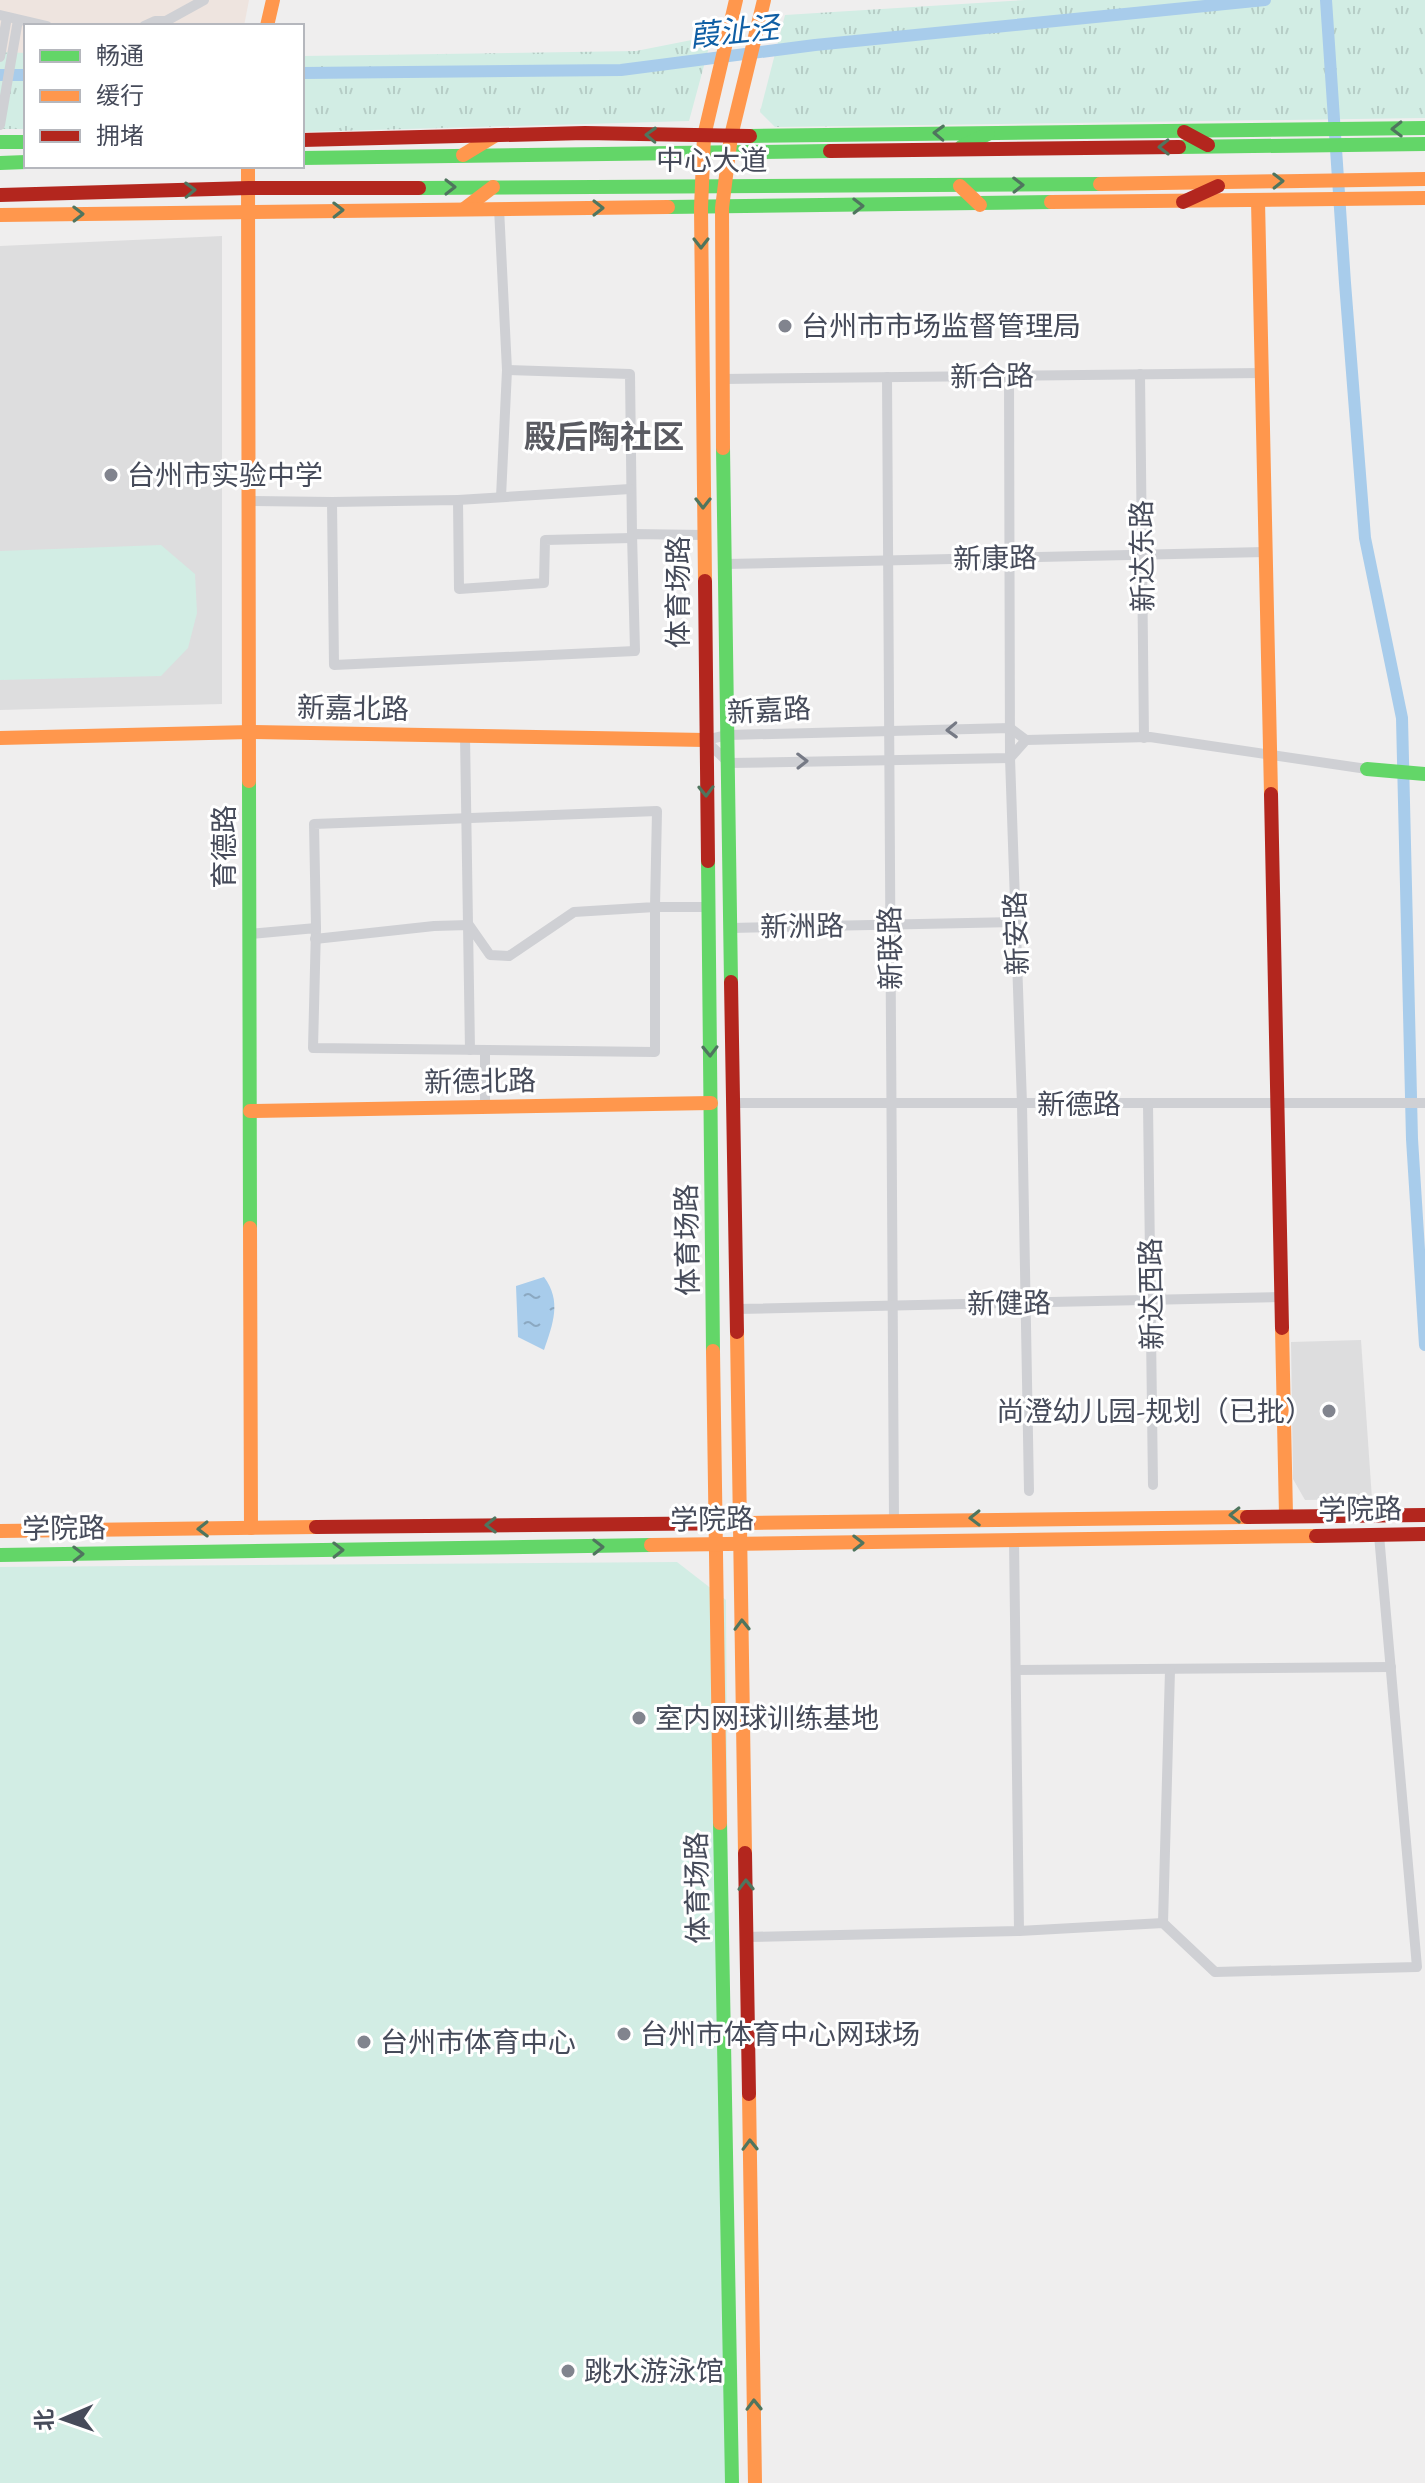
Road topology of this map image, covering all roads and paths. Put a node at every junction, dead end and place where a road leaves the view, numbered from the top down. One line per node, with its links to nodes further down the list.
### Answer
1 (204, 0): 8 (street)
2 (273, 0): 9 (main road)
3 (736, 0): 17 (main road, 体育场路)
4 (764, 0): 18 (main road)
5 (3, 16): 6 (street); 10 (street)
6 (18, 20): 7 (street); 12 (street)
7 (37, 24)
8 (148, 24)
9 (267, 24)
10 (1, 51): 11 (street)
11 (0, 57)
12 (0, 125)
13 (1425, 128): 20 (main road, one-way to 20)
14 (1184, 132): 15 (main road); 19 (main road); 25 (main road)
15 (988, 134): 18 (main road, one-way to 18); 26 (main road)
16 (496, 135): 17 (main road, one-way to 16); 21 (main road); 29 (main road)
17 (704, 136): 18 (main road); 27 (main road, 体育场路)
18 (731, 136): 28 (main road)
19 (1325, 137): 20 (main road, 中心大道); 25 (main road, 中心大道)
20 (1369, 137): 24 (main road, 中心大道)
21 (304, 140)
22 (0, 142): 23 (main road)
23 (24, 142)
24 (1425, 144)
25 (1210, 146): 26 (main road, 中心大道, one-way to 26)
26 (955, 149): 28 (main road, 中心大道)
27 (702, 153): 28 (main road, 中心大道); 29 (main road, 中心大道); 34 (main road, 体育场路)
28 (728, 153): 35 (main road)
29 (461, 156): 30 (main road, 中心大道)
30 (304, 158)
31 (248, 168): 38 (main road, 育德路)
32 (1425, 179): 33 (main road, 中心大道, one-way to 32)
33 (1225, 183): 36 (main road, 中心大道, one-way to 33); 42 (main road)
34 (701, 186): 35 (main road, 中心大道); 37 (main road, 中心大道); 45 (main road, 体育场路)
35 (724, 186): 36 (main road, 中心大道); 46 (main road)
36 (960, 186): 43 (main road)
37 (493, 187): 38 (main road, 中心大道, one-way to 37); 47 (main road)
38 (249, 188): 39 (main road, 中心大道, one-way to 38); 48 (main road, 育德路)
39 (0, 195)
40 (1425, 198): 41 (main road)
41 (1258, 201): 42 (main road); 51 (main road)
42 (1183, 202): 43 (main road)
43 (980, 205): 46 (main road, one-way to 43)
44 (499, 208): 45 (main road, one-way to 45); 47 (main road); 50 (street)
45 (701, 208): 46 (main road); 61 (main road, 体育场路, one-way to 61)
46 (722, 208): 55 (main road)
47 (464, 209): 48 (main road, one-way to 47)
48 (249, 211): 49 (main road, one-way to 48); 59 (main road, 育德路)
49 (0, 215)
50 (507, 370): 56 (street); 57 (street)
51 (1261, 373): 52 (street, 新合路); 63 (main road)
52 (1140, 374): 53 (street, 新合路); 64 (street, 新达东路)
53 (1009, 376): 54 (street, 新合路); 65 (street, 新安路)
54 (887, 377): 55 (street, 新合路); 66 (street, 新联路)
55 (723, 379): 67 (main road)
56 (630, 489): 57 (street); 62 (street)
57 (501, 497): 58 (street)
58 (458, 500): 60 (street); 62 (street)
59 (250, 501): 60 (street); 70 (main road, 育德路)
60 (332, 502): 62 (street)
61 (704, 535): 62 (street); 75 (main road, 体育场路)
62 (632, 536)
63 (1265, 552): 64 (street, 新康路); 77 (main road)
64 (1142, 555): 65 (street, 新康路); 74 (street, 新达东路)
65 (1010, 558): 66 (street, 新康路); 68 (street, 新安路)
66 (886, 560): 67 (street, 新康路); 69 (street, 新联路)
67 (725, 564): 71 (main road)
68 (1010, 728): 69 (street, 新嘉路, one-way to 69); 76 (street); 78 (street, 新安路)
69 (888, 731): 71 (street, 新嘉路); 79 (street, 新联路)
70 (250, 732): 72 (main road, 新嘉北路); 73 (main road, 新嘉北路); 90 (main road, 育德路)
71 (728, 735): 75 (street, 新嘉路); 80 (main road)
72 (465, 736): 75 (main road, 新嘉北路); 83 (street)
73 (0, 738)
74 (1144, 738): 76 (street); 77 (street)
75 (705, 740): 80 (street, 新嘉路); 85 (main road, 体育场路, one-way to 85)
76 (1026, 740): 78 (street)
77 (1269, 755): 81 (street); 100 (main road)
78 (1010, 758): 79 (street, 新嘉路); 86 (street, 新安路)
79 (888, 760): 80 (street, 新嘉路, one-way to 79); 88 (street, 新联路)
80 (729, 763): 89 (main road)
81 (1367, 769): 82 (main road)
82 (1425, 774)
83 (467, 817): 84 (street); 87 (street); 91 (street)
84 (655, 907): 85 (street); 87 (street); 93 (street)
85 (708, 907): 94 (main road, 体育场路, one-way to 94)
86 (1016, 922): 88 (street, 新洲路); 98 (street, 新安路)
87 (469, 925): 91 (street); 92 (street)
88 (890, 925): 89 (street, 新洲路); 96 (street, 新联路)
89 (731, 928): 95 (main road)
90 (250, 934): 91 (street); 102 (main road, 育德路)
91 (316, 934): 92 (street)
92 (470, 1050): 93 (street)
93 (485, 1050): 101 (street)
94 (711, 1103): 101 (main road, 新德北路); 114 (main road, 体育场路)
95 (734, 1103): 96 (street, 新德路); 107 (main road)
96 (892, 1103): 98 (street, 新德路); 106 (street, 新联路)
97 (1425, 1103): 100 (street, 新德路)
98 (1022, 1104): 99 (street, 新德路); 105 (street, 新安路)
99 (1148, 1104): 100 (street, 新德路); 104 (street, 新达西路)
100 (1276, 1105): 103 (main road)
101 (485, 1107): 102 (main road, 新德北路)
102 (250, 1111): 115 (main road, 育德路)
103 (1281, 1297): 104 (street, 新健路); 110 (main road)
104 (1151, 1300): 105 (street, 新健路); 108 (street, 新达西路)
105 (1026, 1303): 106 (street, 新健路); 109 (street, 新安路)
106 (893, 1305): 107 (street, 新健路); 112 (street, 新联路)
107 (737, 1309): 113 (main road)
108 (1153, 1485)
109 (1029, 1491)
110 (1286, 1515): 111 (main road, 学院路); 112 (main road, 学院路, one-way to 112)
111 (1425, 1515)
112 (894, 1519): 113 (main road, 学院路)
113 (740, 1521): 114 (main road, 学院路); 120 (main road)
114 (715, 1522): 115 (main road, 学院路, one-way to 115); 121 (main road, 体育场路)
115 (251, 1528): 116 (main road, 学院路, one-way to 116)
116 (0, 1531)
117 (1425, 1534): 118 (main road, 学院路)
118 (1379, 1535): 119 (main road, 学院路); 123 (street)
119 (1014, 1540): 120 (main road, 学院路, one-way to 119); 124 (street)
120 (741, 1544): 121 (main road, 学院路); 128 (main road, one-way to 120)
121 (718, 1545): 122 (main road, 学院路, one-way to 121); 129 (main road, 体育场路)
122 (0, 1555)
123 (1391, 1667): 125 (street); 126 (street)
124 (1016, 1670): 125 (street); 127 (street)
125 (1170, 1670): 126 (street)
126 (1163, 1923): 127 (street)
127 (1019, 1931): 128 (street)
128 (747, 1937): 130 (main road, one-way to 128)
129 (732, 2483)
130 (755, 2483)

